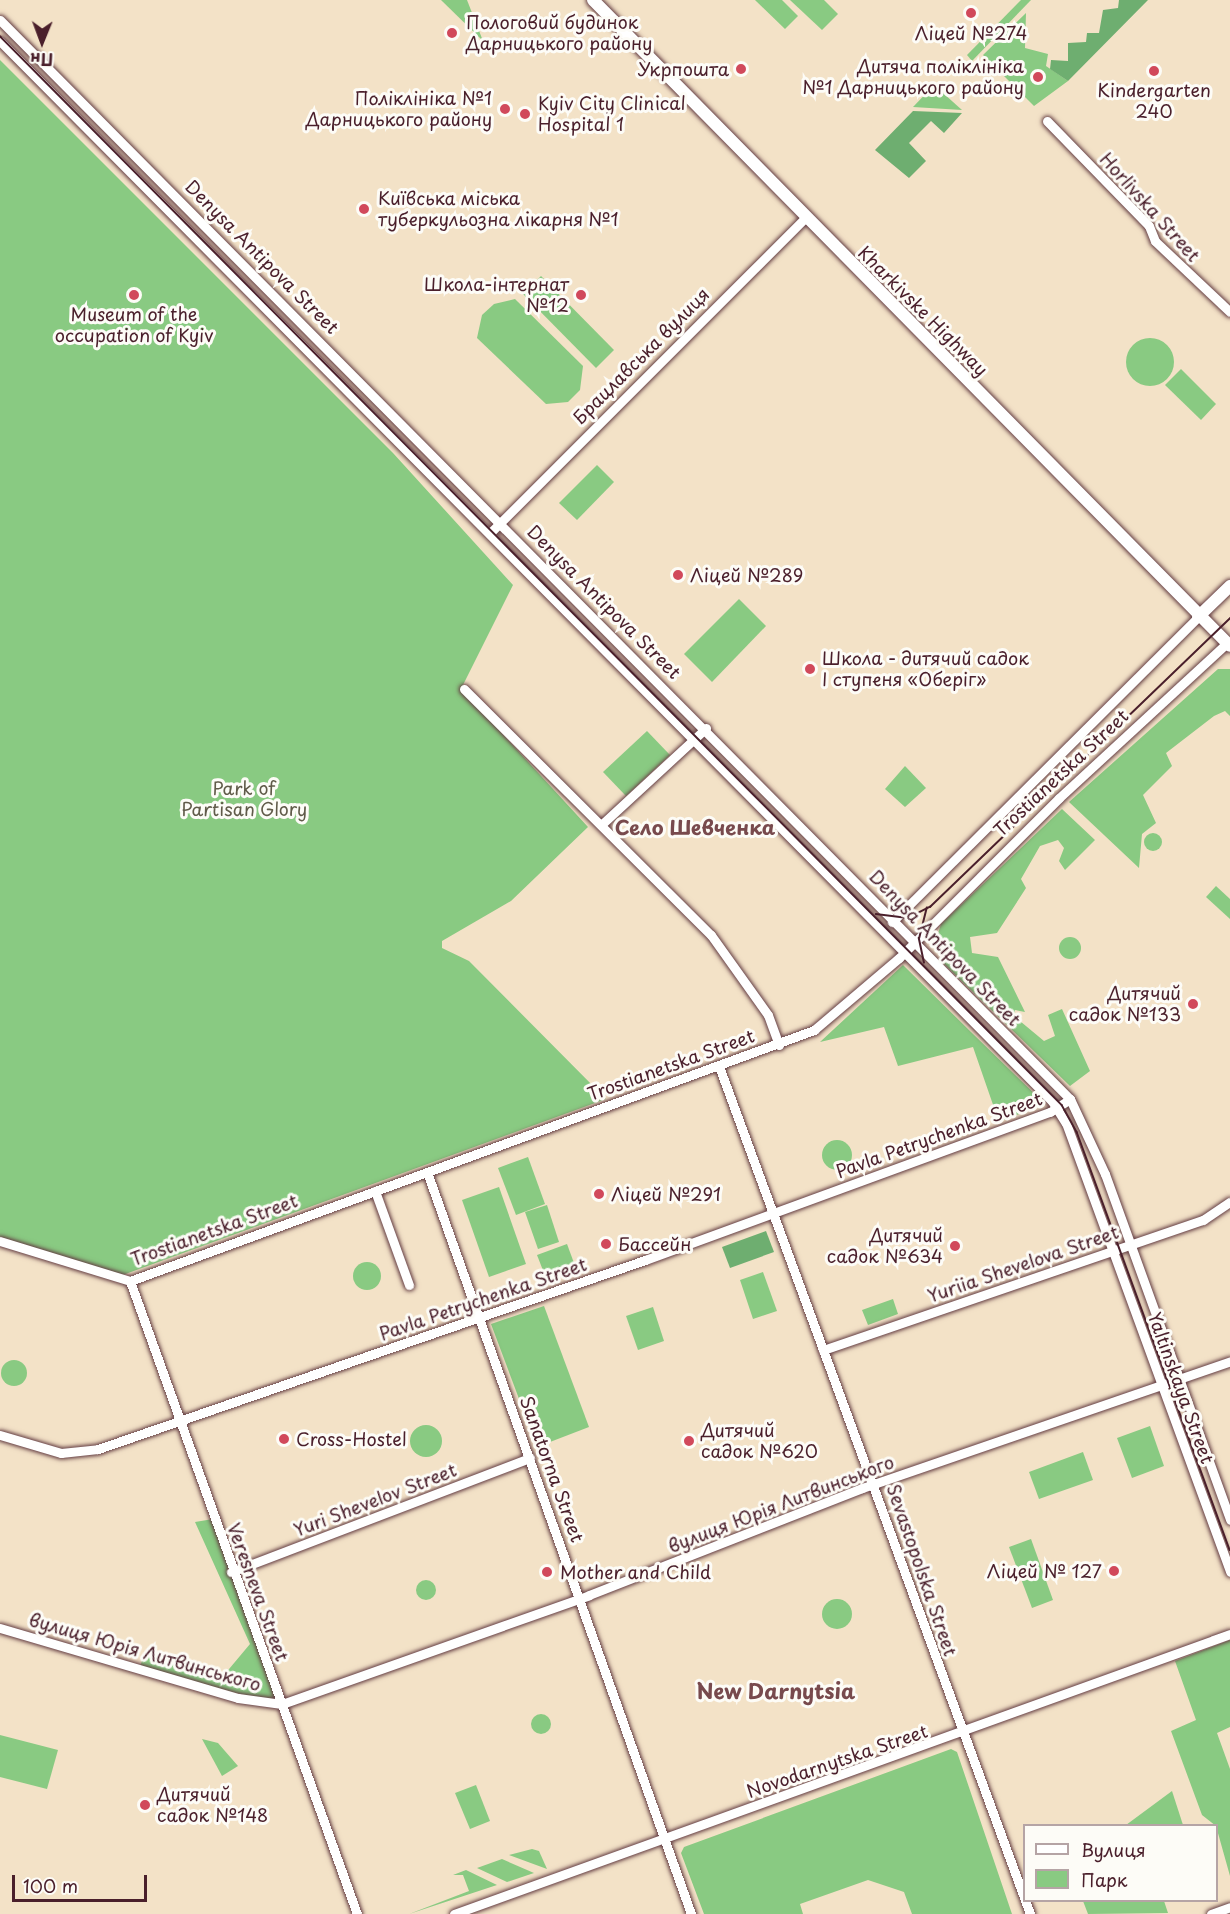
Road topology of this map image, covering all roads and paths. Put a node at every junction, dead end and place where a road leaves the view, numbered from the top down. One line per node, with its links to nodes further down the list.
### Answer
1 (593, 0): 5 (main road, Kharkivske Highway)
2 (0, 20): 7 (street, Denysa Antipova Street)
3 (0, 41): 8 (street, Denysa Antipova Street)
4 (1047, 121): 6 (street, Horlivska Street)
5 (806, 217): 7 (street, Брацлавська вулиця); 10 (main road, Kharkivske Highway)
6 (1230, 312)
7 (501, 522): 8 (street, Брацлавська вулиця); 13 (street, Denysa Antipova Street)
8 (490, 533): 14 (street, Denysa Antipova Street)
9 (1230, 586): 10 (main road, Trostianetska Street)
10 (1198, 617): 11 (main road, Kharkivske Highway); 16 (street, Trostianetska Street)
11 (1229, 643): 18 (street, Trostianetska Street)
12 (464, 689): 15 (street)
13 (706, 728): 14 (street); 16 (street, Denysa Antipova Street)
14 (694, 739): 15 (street); 17 (street, Denysa Antipova Street)
15 (601, 825): 20 (street)
16 (894, 919): 17 (street, Trostianetska Street); 18 (street, Denysa Antipova Street)
17 (884, 930): 19 (street, Denysa Antipova Street)
18 (914, 940): 19 (street, Trostianetska Street); 22 (street, Denysa Antipova Street)
19 (905, 951): 20 (street, Trostianetska Street); 23 (street, Denysa Antipova Street)
20 (779, 1045): 21 (street, Trostianetska Street)
21 (720, 1069): 24 (street, Trostianetska Street); 27 (street, Sevastopolska Street)
22 (1070, 1099): 23 (street, Pavla Petrychenka Street); 29 (street, Denysa Antipova Street)
23 (1057, 1108): 27 (street, Pavla Petrychenka Street); 30 (street, Denysa Antipova Street)
24 (427, 1172): 25 (street, Trostianetska Street); 33 (street, Sanatorna Street)
25 (375, 1191): 31 (street, Trostianetska Street); 32 (street)
26 (1230, 1202): 29 (street, Yuriia Shevelova Street)
27 (772, 1213): 33 (street, Pavla Petrychenka Street); 34 (street, Sevastopolska Street)
28 (0, 1241): 31 (street, Trostianetska Street)
29 (1130, 1244): 30 (street, Yuriia Shevelova Street); 36 (street, Yaltinskaya Street)
30 (1113, 1250): 34 (street, Yuriia Shevelova Street); 37 (street, Yaltinskaya Street)
31 (130, 1281): 38 (street, Veresneva Street)
32 (409, 1285)
33 (478, 1319): 38 (street, Pavla Petrychenka Street); 40 (street, Sanatorna Street)
34 (823, 1350): 41 (street, Sevastopolska Street)
35 (1230, 1361): 36 (street, вулиця Юрія Литвинського)
36 (1179, 1381): 37 (street, вулиця Юрія Литвинського); 42 (street, Yaltinskaya Street)
37 (1163, 1387): 41 (street, вулиця Юрія Литвинського); 44 (street, Yaltinskaya Street)
38 (179, 1421): 39 (street, Pavla Petrychenka Street); 43 (street, Veresneva Street)
39 (0, 1435)
40 (530, 1458): 43 (street, Yuri Shevelov Street); 45 (street, Sanatorna Street)
41 (874, 1484): 45 (street, вулиця Юрія Литвинського); 49 (street, Sevastopolska Street)
42 (1230, 1520)
43 (231, 1572): 48 (street, Veresneva Street)
44 (1230, 1572)
45 (582, 1598): 48 (street, вулиця Юрія Литвинського); 50 (street, Sanatorna Street)
46 (0, 1628): 48 (street, вулиця Юрія Литвинського)
47 (1230, 1634): 49 (street, Novodarnytska Street)
48 (282, 1704): 53 (street, Veresneva Street)
49 (962, 1735): 50 (street, Novodarnytska Street); 51 (street, Sevastopolska Street)
50 (664, 1838): 54 (street, Novodarnytska Street); 55 (street, Sanatorna Street)
51 (1023, 1896)
52 (1230, 1907): 56 (street)
53 (357, 1914)
54 (454, 1914)
55 (691, 1914)
56 (1211, 1914)

